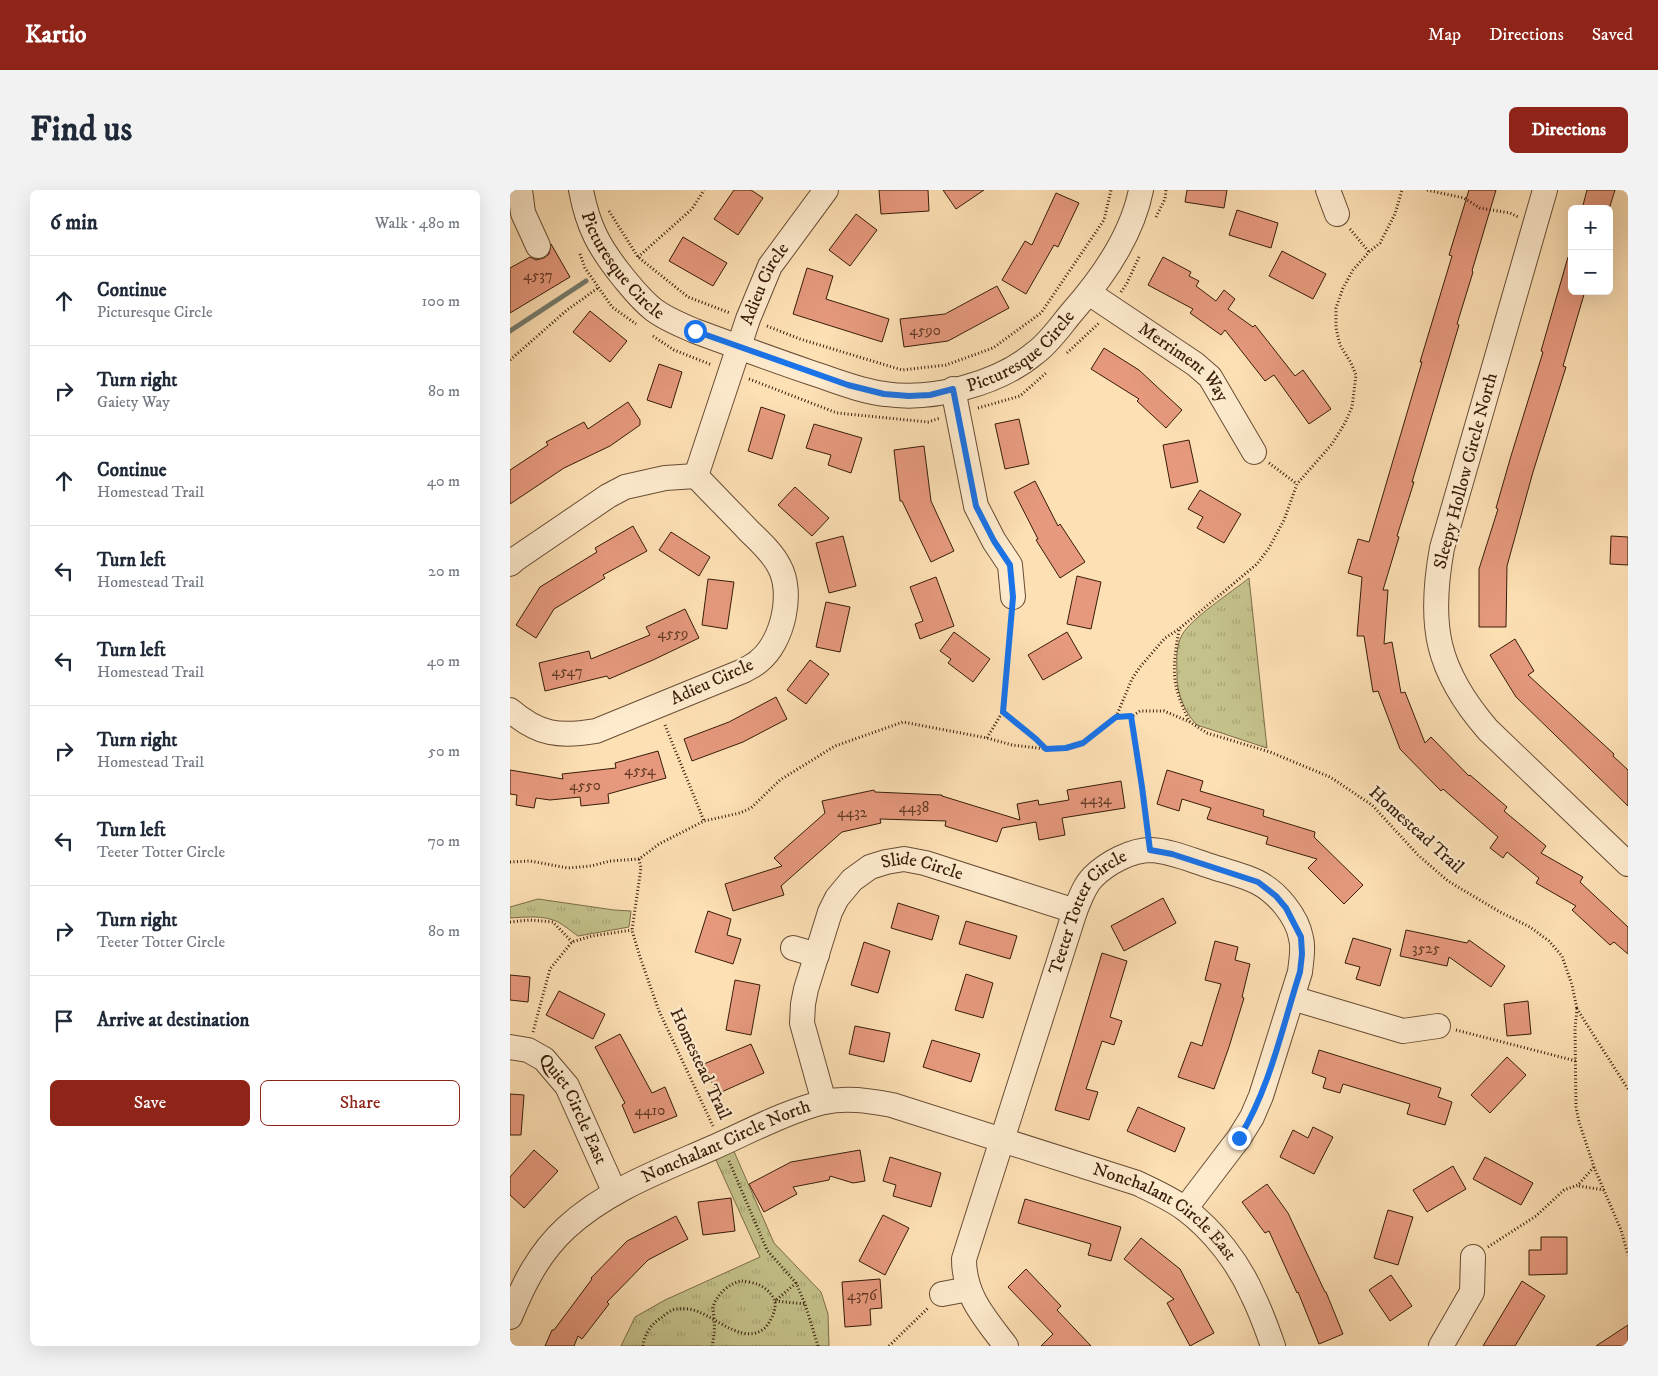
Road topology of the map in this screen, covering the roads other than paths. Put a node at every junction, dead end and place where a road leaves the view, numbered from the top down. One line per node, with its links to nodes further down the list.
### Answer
1 (520, 190): 8 (street)
2 (581, 190): 10 (street, Picturesque Circle)
3 (826, 190): 10 (street, Adieu Circle)
4 (1141, 190): 9 (street, Picturesque Circle)
5 (1328, 190): 7 (street)
6 (1545, 190): 17 (street, Sleepy Hollow Circle North)
7 (1337, 214)
8 (538, 246)
9 (1089, 293): 11 (street, Picturesque Circle); 12 (street, Merriment Way)
10 (740, 348): 11 (street, Picturesque Circle); 13 (street, Adieu Circle)
11 (953, 389): 15 (street)
12 (1254, 452)
13 (696, 476): 14 (street); 16 (street, Adieu Circle)
14 (510, 564)
15 (1013, 597)
16 (510, 710)
17 (1628, 864)
18 (1075, 910): 20 (street, Slide Circle); 21 (street, Teeter Totter Circle); 25 (street, Teeter Totter Circle)
19 (793, 948): 20 (street)
20 (817, 955): 24 (street, Slide Circle)
21 (1292, 998): 22 (street); 27 (street, Teeter Totter Circle)
22 (1438, 1026)
23 (519, 1048): 26 (street, Quiet Circle East)
24 (824, 1102): 25 (street, Nonchalant Circle North); 26 (street, Nonchalant Circle North)
25 (1001, 1140): 27 (street, Nonchalant Circle East); 29 (street, Teeter Totter Circle)
26 (616, 1194): 31 (street, Nonchalant Circle North)
27 (1185, 1209): 33 (street, Nonchalant Circle East)
28 (1473, 1257): 34 (street)
29 (969, 1290): 30 (street); 32 (street, Teeter Totter Circle)
30 (942, 1294)
31 (510, 1317)
32 (1006, 1346)
33 (1273, 1346)
34 (1441, 1346)

